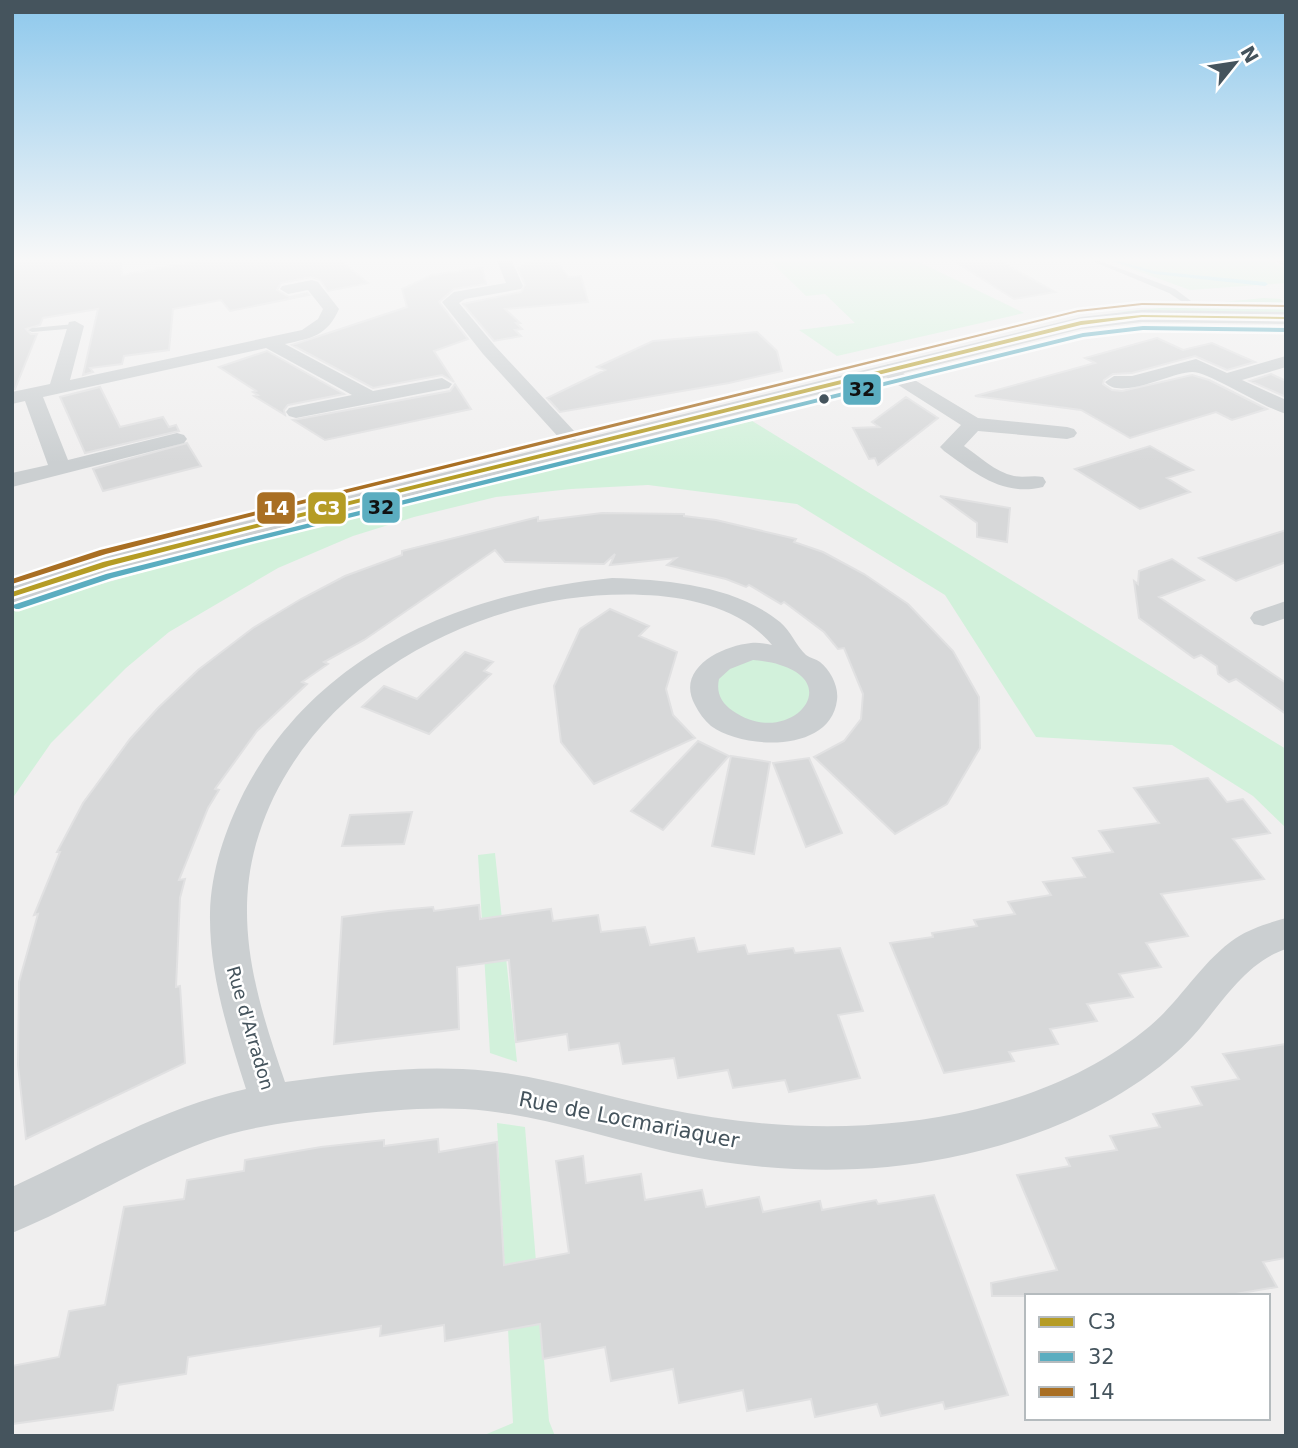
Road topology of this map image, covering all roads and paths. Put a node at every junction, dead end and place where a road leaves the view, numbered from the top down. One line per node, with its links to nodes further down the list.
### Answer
1 (47, 329): 7 (lane)
2 (74, 329): 14 (street)
3 (316, 329): 8 (street)
4 (471, 329): 21 (street)
5 (1009, 329): 21 (street)
6 (1062, 329): 10 (street)
7 (32, 330)
8 (267, 342): 14 (street); 16 (street)
9 (1286, 361): 11 (street)
10 (888, 370): 19 (street); 27 (street)
11 (1225, 379): 12 (street); 17 (street)
12 (1114, 382)
13 (442, 384): 16 (street)
14 (58, 388): 15 (street)
15 (22, 396): 23 (street)
16 (369, 397): 18 (street)
17 (1286, 408)
18 (296, 412)
19 (973, 424): 20 (street); 25 (street)
20 (1068, 433)
21 (568, 436): 26 (street)
22 (177, 439): 23 (street)
23 (60, 468): 24 (street)
24 (12, 480)
25 (1035, 482)
26 (12, 578)
27 (12, 594)
28 (793, 658): 30 (street, Rue d'Arradon)
29 (1286, 933): 30 (street, Rue de Locmariaquer)
30 (271, 1104): 31 (street, Rue de Locmariaquer)
31 (12, 1211)

